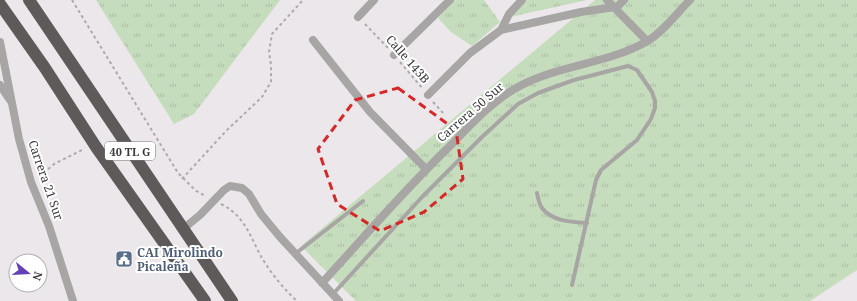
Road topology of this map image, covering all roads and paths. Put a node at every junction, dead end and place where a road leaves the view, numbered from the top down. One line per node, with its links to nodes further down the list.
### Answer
1 (29, 0): 30 (highway, 40 TL G)
2 (72, 0): 24 (path)
3 (303, 0): 24 (path)
4 (374, 0): 12 (street)
5 (450, 0): 17 (street)
6 (522, 0): 13 (street)
7 (608, 0): 11 (street)
8 (624, 0): 11 (street)
9 (690, 0): 15 (street, Carrera 50 Sur)
10 (0, 4): 22 (highway, 40 TL G)
11 (615, 8): 13 (street); 15 (street)
12 (358, 17): 17 (path, Calle 143B)
13 (501, 30): 19 (street)
14 (314, 40): 23 (street)
15 (647, 41): 23 (street, Carrera 50 Sur)
16 (0, 42): 20 (street, Carrera 21 Sur)
17 (394, 55): 19 (path, Calle 143B)
18 (0, 85): 20 (street)
19 (428, 96): 21 (path, Calle 143B)
20 (12, 102): 25 (street, Carrera 21 Sur)
21 (444, 114)
22 (96, 147): 25 (path); 36 (highway, 40 TL G)
23 (426, 169): 32 (street, Carrera 50 Sur)
24 (182, 179): 27 (path)
25 (31, 182): 35 (street, Carrera 21 Sur)
26 (537, 193): 29 (lane)
27 (214, 201): 30 (street); 31 (street); 38 (path)
28 (363, 201): 31 (lane)
29 (586, 223): 33 (lane); 34 (lane)
30 (183, 229): 37 (highway, 40 TL G)
31 (295, 254): 32 (street)
32 (322, 283): 34 (street)
33 (572, 285)
34 (333, 295): 39 (street)
35 (72, 301)
36 (205, 301)
37 (232, 301)
38 (297, 301)
39 (339, 301)

